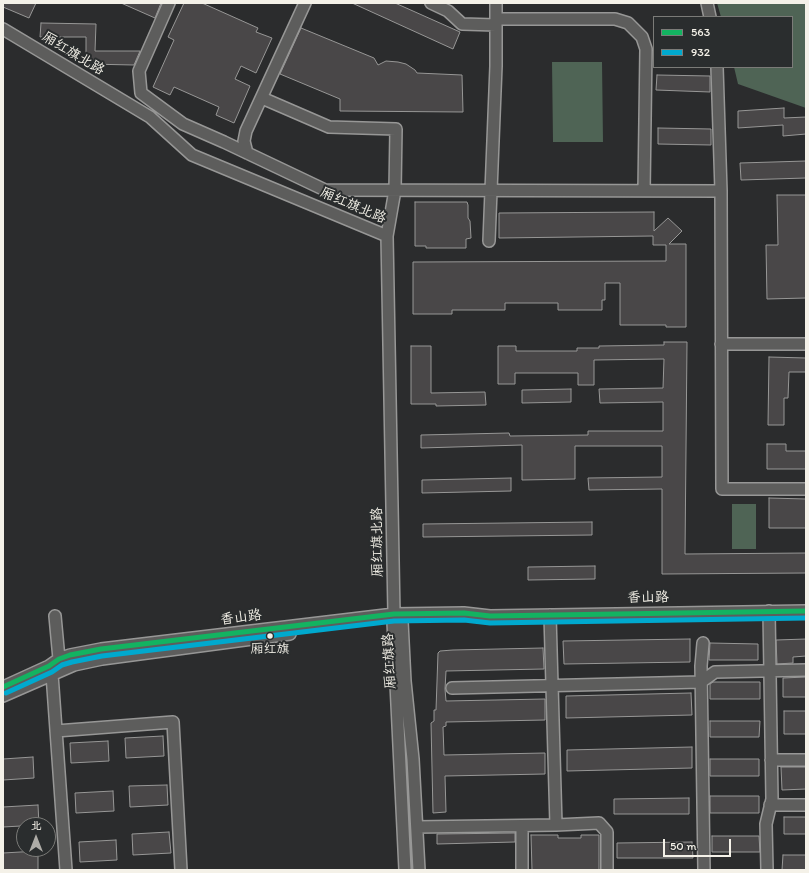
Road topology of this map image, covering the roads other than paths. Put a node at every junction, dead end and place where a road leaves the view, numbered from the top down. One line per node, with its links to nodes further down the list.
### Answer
1 (169, 3): 11 (street)
2 (305, 3): 10 (street)
3 (431, 3): 7 (street)
4 (496, 3): 7 (street)
5 (707, 3): 6 (street)
6 (710, 16)
7 (496, 22): 13 (street); 14 (street)
8 (3, 29): 16 (street, 厢红旗北路)
9 (716, 68): 15 (street)
10 (262, 98): 11 (street); 12 (street)
11 (247, 152): 12 (street)
12 (395, 190): 13 (street); 16 (street)
13 (490, 190): 14 (street); 17 (street)
14 (644, 191): 15 (street)
15 (721, 191): 18 (street)
16 (387, 236): 25 (street, 厢红旗北路)
17 (489, 241)
18 (721, 344): 19 (street); 20 (street)
19 (806, 344)
20 (806, 488)
21 (769, 611): 22 (street, 香山路); 23 (street, 香山路); 28 (street)
22 (806, 611)
23 (550, 615): 25 (street, 香山路); 33 (street)
24 (55, 616): 27 (street)
25 (397, 619): 27 (street, 香山路); 30 (street, 香山路); 43 (street, 厢红旗路); 46 (street, 厢红旗路)
26 (703, 643): 31 (street)
27 (59, 659): 30 (street); 32 (street, 香山路)
28 (770, 670): 29 (street); 31 (street); 37 (street)
29 (806, 670)
30 (52, 674): 35 (street, 香山路); 36 (street)
31 (701, 682): 33 (street); 50 (street)
32 (3, 686)
33 (552, 686): 34 (street); 41 (street)
34 (452, 688)
35 (3, 696)
36 (56, 731): 44 (street); 45 (street)
37 (771, 760): 38 (street); 39 (street)
38 (806, 760)
39 (770, 805): 40 (street); 51 (street)
40 (806, 805)
41 (556, 825): 42 (street); 49 (street)
42 (522, 826): 43 (street); 48 (street)
43 (417, 827): 47 (street, 厢红旗路)
44 (66, 870)
45 (181, 870)
46 (405, 870)
47 (419, 870)
48 (522, 870)
49 (607, 870)
50 (704, 870)
51 (767, 870)

